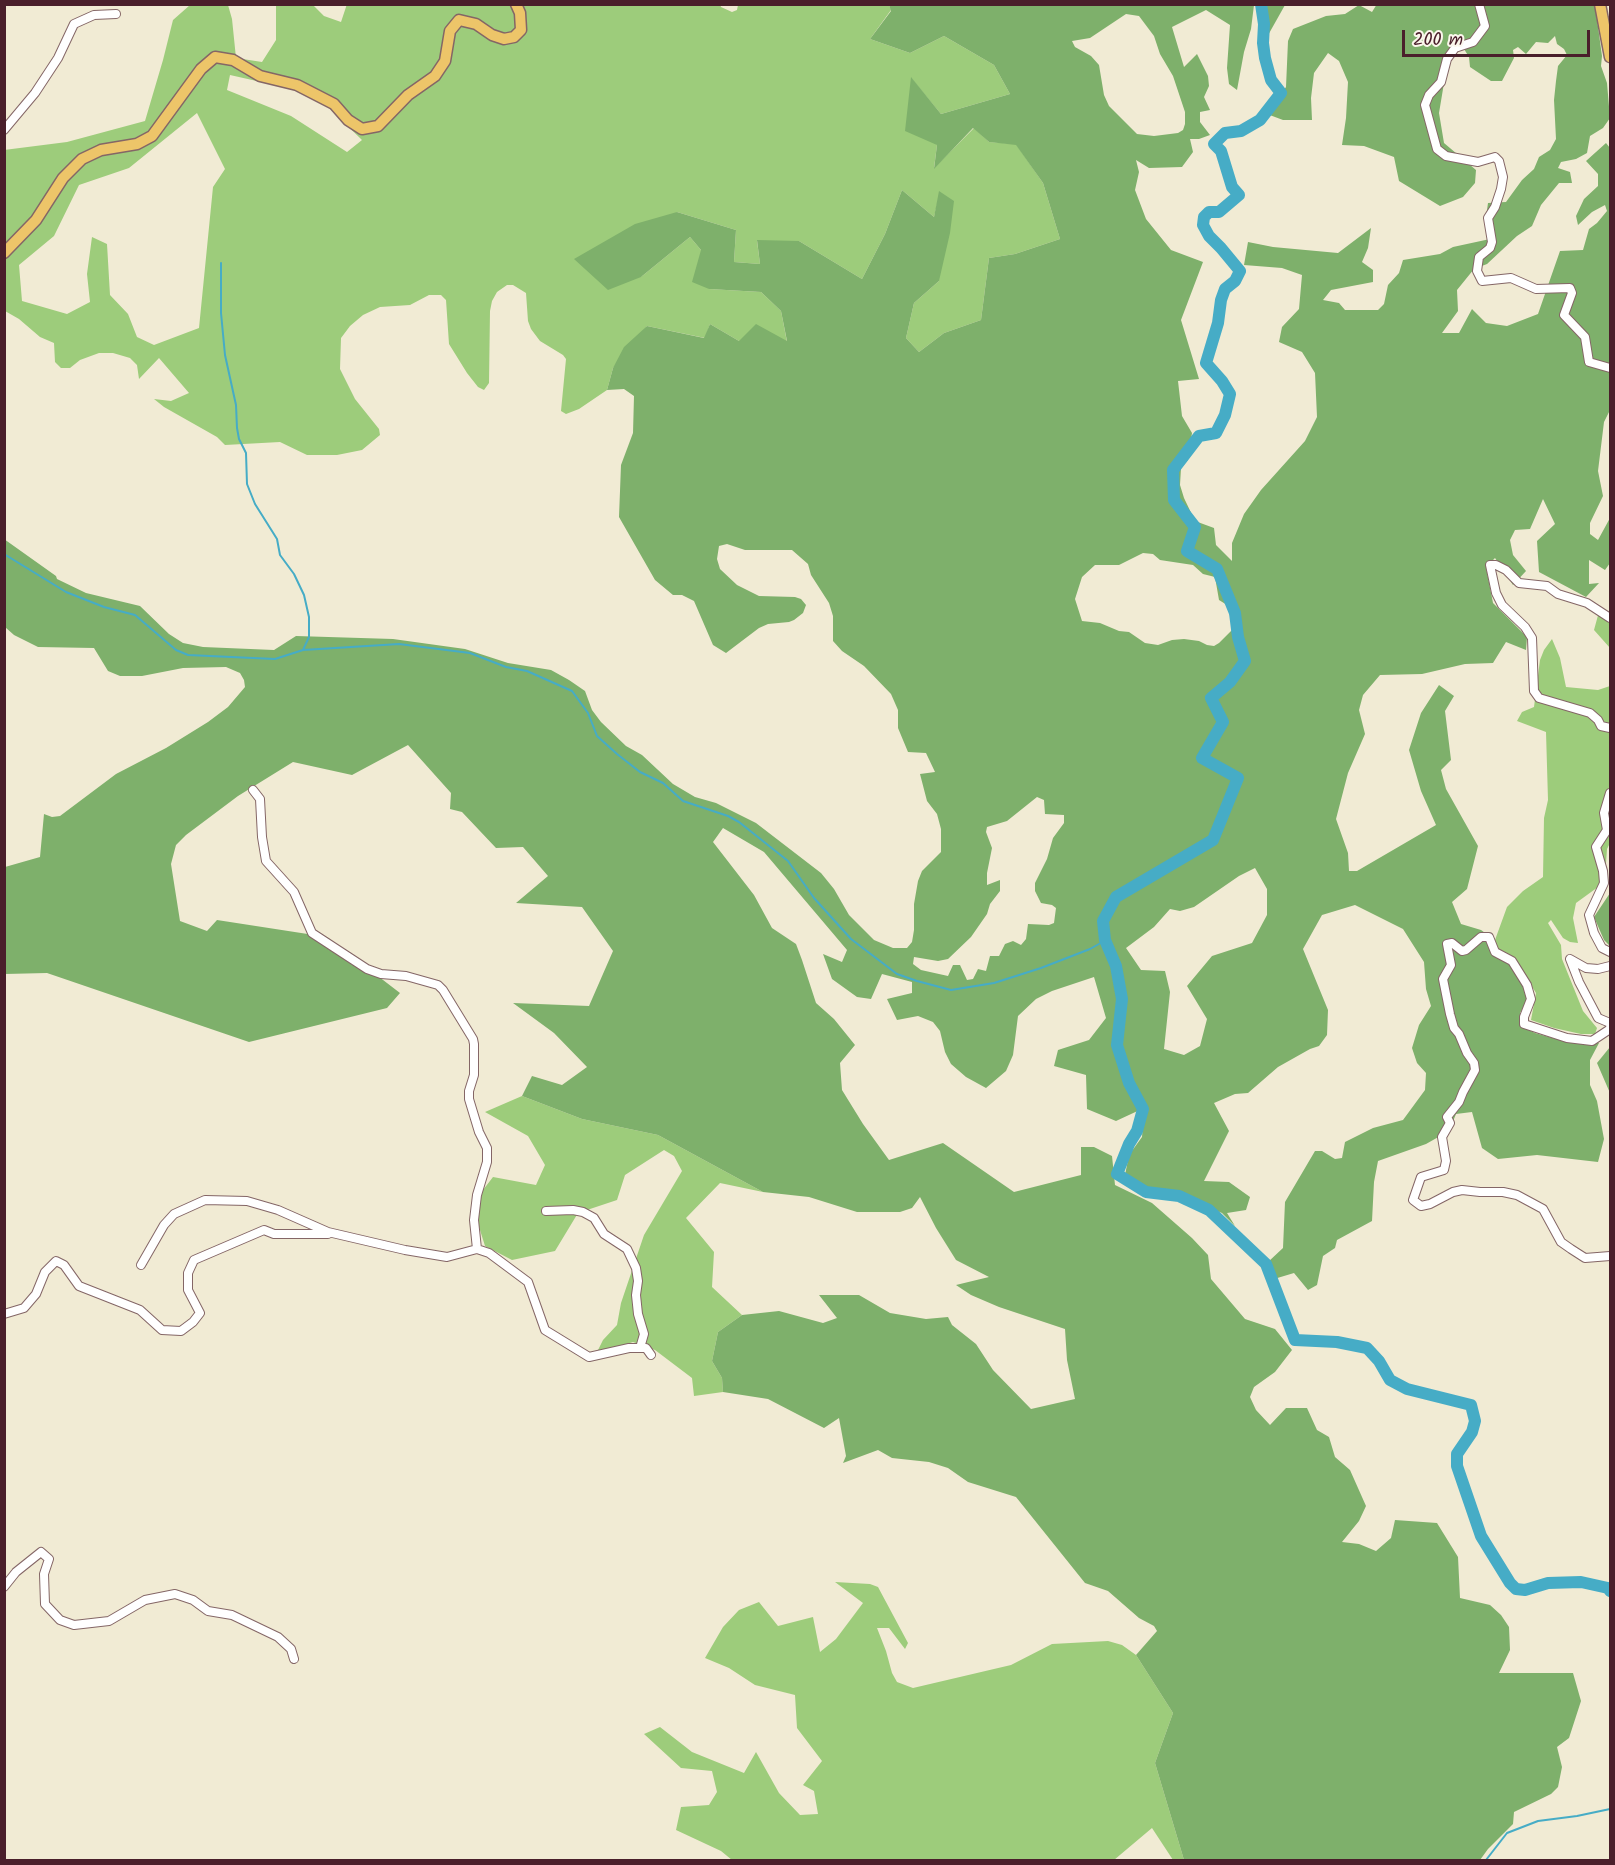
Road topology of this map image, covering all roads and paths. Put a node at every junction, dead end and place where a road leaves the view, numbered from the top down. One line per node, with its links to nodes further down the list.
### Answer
1 (516, 4): 7 (main road)
2 (1479, 4): 8 (street)
3 (1600, 4): 5 (main road)
4 (116, 14): 6 (street)
5 (1611, 57)
6 (4, 130)
7 (4, 253)
8 (1611, 368)
9 (1611, 618): 10 (street)
10 (1611, 728)
11 (253, 790): 18 (street)
12 (1611, 793): 13 (street)
13 (1611, 952)
14 (1611, 966): 15 (street)
15 (1611, 1027): 19 (street)
16 (546, 1211): 22 (street)
17 (328, 1232): 18 (street); 20 (street); 21 (street)
18 (477, 1249): 22 (street)
19 (1611, 1256)
20 (141, 1265)
21 (4, 1314)
22 (640, 1348): 23 (street)
23 (651, 1355)
24 (4, 1587): 25 (street)
25 (294, 1659)

